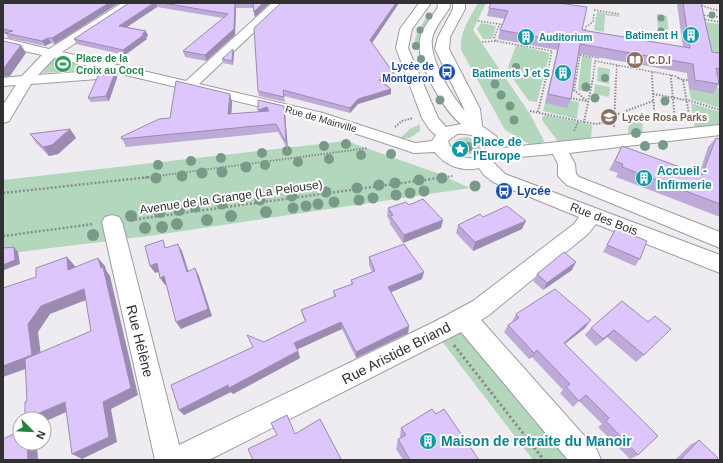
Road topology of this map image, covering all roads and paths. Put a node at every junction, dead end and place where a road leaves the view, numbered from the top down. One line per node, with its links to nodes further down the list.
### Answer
1 (130, 3): 27 (street)
2 (279, 3): 45 (street)
3 (425, 3): 57 (street)
4 (428, 3): 5 (street)
5 (440, 3)
6 (443, 3): 62 (street)
7 (459, 3): 62 (street)
8 (693, 3): 9 (path)
9 (698, 3): 11 (path)
10 (594, 10): 13 (path)
11 (720, 11)
12 (594, 14): 23 (path)
13 (619, 14)
14 (697, 14): 15 (path)
15 (720, 17)
16 (507, 19): 20 (path)
17 (478, 21): 19 (path)
18 (720, 22): 22 (path)
19 (500, 24): 20 (path); 24 (path)
20 (504, 25): 21 (path)
21 (511, 26)
22 (702, 26)
23 (583, 40)
24 (496, 41): 26 (path); 46 (path)
25 (3, 42): 27 (street, Rue de Mainville)
26 (482, 42)
27 (52, 53): 36 (street, Rue de Mainville); 41 (street)
28 (612, 60): 31 (path)
29 (599, 62): 31 (path); 52 (path); 52 (path)
30 (625, 62): 33 (path)
31 (612, 64): 32 (path)
32 (618, 65): 33 (path); 58 (path)
33 (625, 67): 37 (path)
34 (662, 69): 38 (path)
35 (675, 71): 40 (path)
36 (131, 72): 41 (street); 45 (street, Rue de Mainville)
37 (652, 72): 38 (path); 48 (path)
38 (662, 74): 39 (path)
39 (671, 75): 40 (path); 50 (path)
40 (675, 76): 42 (path)
41 (26, 80): 44 (street); 59 (street)
42 (683, 80): 43 (path); 51 (path)
43 (688, 80)
44 (3, 82)
45 (190, 85): 69 (street, Rue de Mainville)
46 (542, 92): 47 (path); 56 (path)
47 (547, 93)
48 (653, 94): 50 (path); 53 (path)
49 (569, 98): 52 (path)
50 (673, 98): 51 (path); 65 (path)
51 (686, 100): 55 (path); 64 (path)
52 (587, 101): 61 (path)
53 (653, 101): 58 (path); 66 (path)
54 (530, 110): 56 (path)
55 (720, 110)
56 (538, 112): 61 (path)
57 (422, 115): 67 (street); 69 (path)
58 (615, 115): 60 (path)
59 (3, 118)
60 (615, 121): 61 (path); 68 (path)
61 (584, 122)
62 (477, 129): 67 (street); 71 (street)
63 (720, 130): 64 (street)
64 (695, 133): 65 (street)
65 (676, 135): 66 (street)
66 (656, 138): 68 (street)
67 (443, 140): 69 (street); 71 (street)
68 (620, 141): 70 (street)
69 (377, 143): 73 (path)
70 (556, 148): 71 (street); 77 (street)
71 (489, 162): 74 (street, Rue des Bois)
72 (454, 176): 75 (path, Avenue de la Grange (La Pelouse))
73 (3, 193)
74 (590, 214): 78 (street, Rue des Bois); 79 (street, Rue Aristide Briand)
75 (112, 222): 76 (path, Avenue de la Grange (La Pelouse)); 80 (street, Rue Hélène)
76 (3, 236)
77 (720, 240)
78 (720, 264)
79 (453, 324): 81 (street, Rue Aristide Briand); 82 (path); 83 (street)
80 (169, 460)
81 (179, 460)
82 (544, 460)
83 (587, 460)

